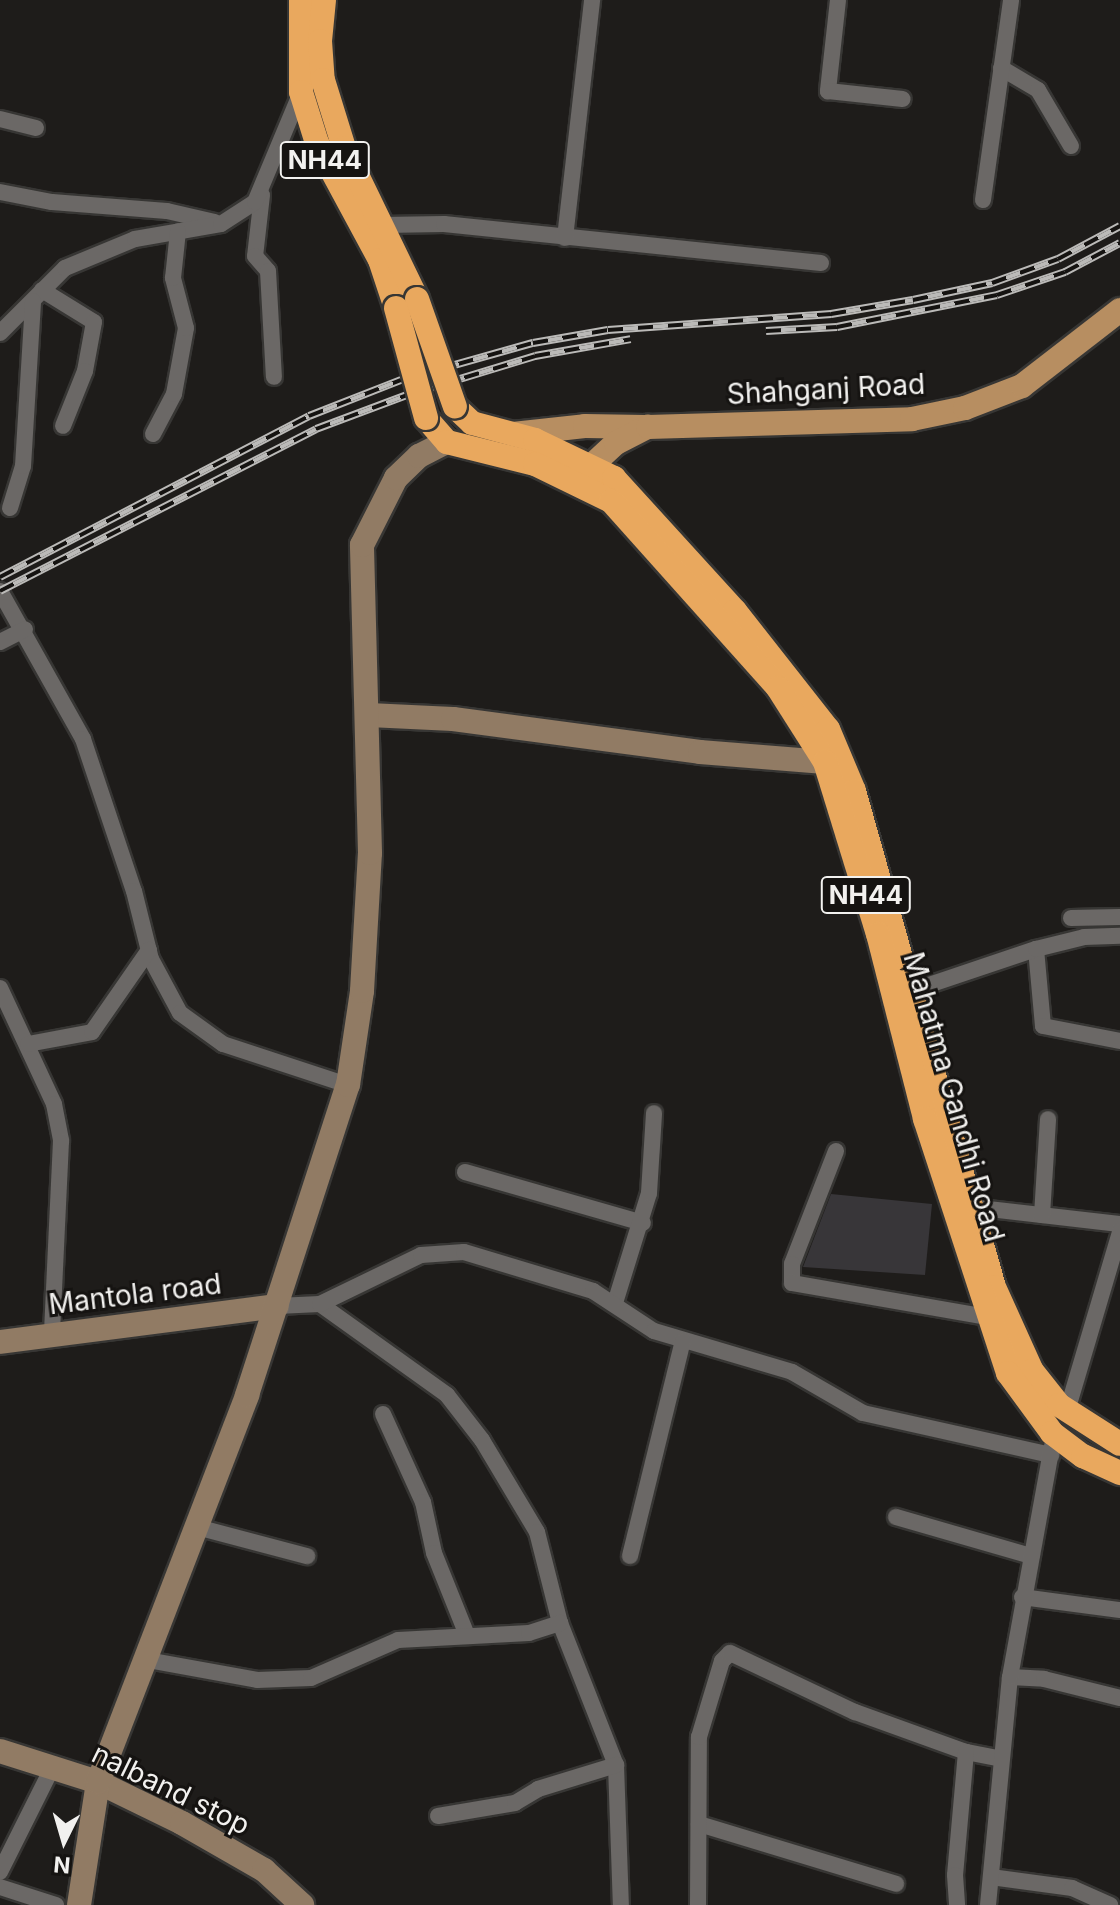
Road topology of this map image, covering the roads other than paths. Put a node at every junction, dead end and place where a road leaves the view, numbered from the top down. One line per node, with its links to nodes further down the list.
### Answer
1 (301, 0): 7 (highway, Mahatma Gandhi Road / NH44)
2 (324, 0): 16 (highway, Mahatma Gandhi Road / NH44)
3 (592, 0): 18 (street)
4 (838, 0): 8 (street)
5 (1011, 0): 6 (street)
6 (1001, 68): 11 (street); 14 (street)
7 (301, 92): 13 (street); 21 (highway, Mahatma Gandhi Road / NH44)
8 (903, 99)
9 (0, 119): 10 (street)
10 (36, 128)
11 (1071, 146)
12 (0, 192): 15 (street)
13 (262, 195): 15 (street); 24 (street)
14 (983, 200)
15 (221, 224): 17 (street)
16 (383, 225): 18 (street); 21 (highway, Mahatma Gandhi Road / NH44)
17 (178, 231): 20 (street); 27 (street)
18 (565, 238): 19 (street)
19 (821, 263)
20 (38, 296): 23 (street); 25 (street); 32 (street)
21 (406, 303): 28 (highway, Mahatma Gandhi Road / NH44, bridge); 29 (highway, Mahatma Gandhi Road / NH44, bridge)
22 (1120, 310): 26 (main road, Shahganj Road)
23 (0, 333)
24 (274, 377)
25 (63, 426)
26 (648, 427): 28 (main road, Shahganj Road); 30 (main road); 31 (main road)
27 (153, 434)
28 (513, 434): 30 (highway, Mahatma Gandhi Road / NH44)
29 (447, 442): 30 (highway, Mahatma Gandhi Road / NH44); 36 (street)
30 (583, 472): 31 (highway, Mahatma Gandhi Road / NH44); 37 (highway, Mahatma Gandhi Road / NH44)
31 (627, 490): 44 (highway, Mahatma Gandhi Road / NH44)
32 (10, 508)
33 (0, 591): 34 (street)
34 (25, 629): 35 (street); 42 (street)
35 (0, 642)
36 (369, 715): 37 (street); 47 (street)
37 (825, 762): 60 (highway, Mahatma Gandhi Road / NH44)
38 (1120, 917): 39 (street)
39 (1071, 918)
40 (1120, 936): 41 (street)
41 (1036, 949): 44 (street); 45 (street)
42 (149, 950): 46 (street); 47 (street)
43 (0, 988): 46 (street)
44 (911, 991): 52 (highway, Mahatma Gandhi Road / NH44)
45 (1120, 1041)
46 (28, 1044): 61 (street)
47 (348, 1085): 59 (street)
48 (654, 1113): 54 (street)
49 (1048, 1119): 53 (street)
50 (836, 1151): 60 (street)
51 (465, 1172): 54 (street)
52 (972, 1207): 53 (street); 64 (highway, Mahatma Gandhi Road / NH44)
53 (1042, 1215): 55 (street)
54 (643, 1223): 58 (street)
55 (1120, 1224)
56 (1120, 1232): 64 (street)
57 (324, 1302): 58 (street); 59 (street); 76 (street)
58 (615, 1303): 62 (street)
59 (277, 1306): 61 (street, Mantola road); 70 (street)
60 (987, 1317): 67 (highway, Mahatma Gandhi Road / NH44)
61 (52, 1335): 63 (street, Mantola road)
62 (683, 1341): 67 (street); 72 (street)
63 (0, 1342)
64 (1067, 1411): 66 (highway, Mahatma Gandhi Road / NH44)
65 (383, 1414): 77 (street)
66 (1114, 1435)
67 (1052, 1444): 68 (highway, Mahatma Gandhi Road / NH44); 73 (street)
68 (1120, 1473)
69 (896, 1517): 73 (street)
70 (197, 1527): 71 (street); 78 (street)
71 (307, 1556)
72 (630, 1556)
73 (1031, 1556): 74 (street)
74 (1022, 1597): 75 (street); 79 (street)
75 (1120, 1610)
76 (560, 1623): 77 (street); 84 (street)
77 (467, 1635): 78 (street)
78 (142, 1659): 86 (street)
79 (1010, 1677): 80 (street); 83 (street)
80 (1120, 1698)
81 (0, 1751): 85 (street, nalband stop)
82 (966, 1752): 83 (street); 88 (street); 98 (street)
83 (1001, 1759): 90 (street)
84 (616, 1765): 87 (street); 96 (street)
85 (52, 1768): 86 (street, nalband stop); 89 (street)
86 (98, 1782): 94 (street); 95 (street, nalband stop)
87 (438, 1816)
88 (699, 1824): 91 (street); 97 (street)
89 (2, 1866)
90 (991, 1877): 99 (street); 100 (street)
91 (896, 1884)
92 (0, 1887): 93 (street)
93 (56, 1905)
94 (79, 1905)
95 (302, 1905)
96 (621, 1905)
97 (698, 1905)
98 (957, 1905)
99 (988, 1905)
100 (1110, 1905)

